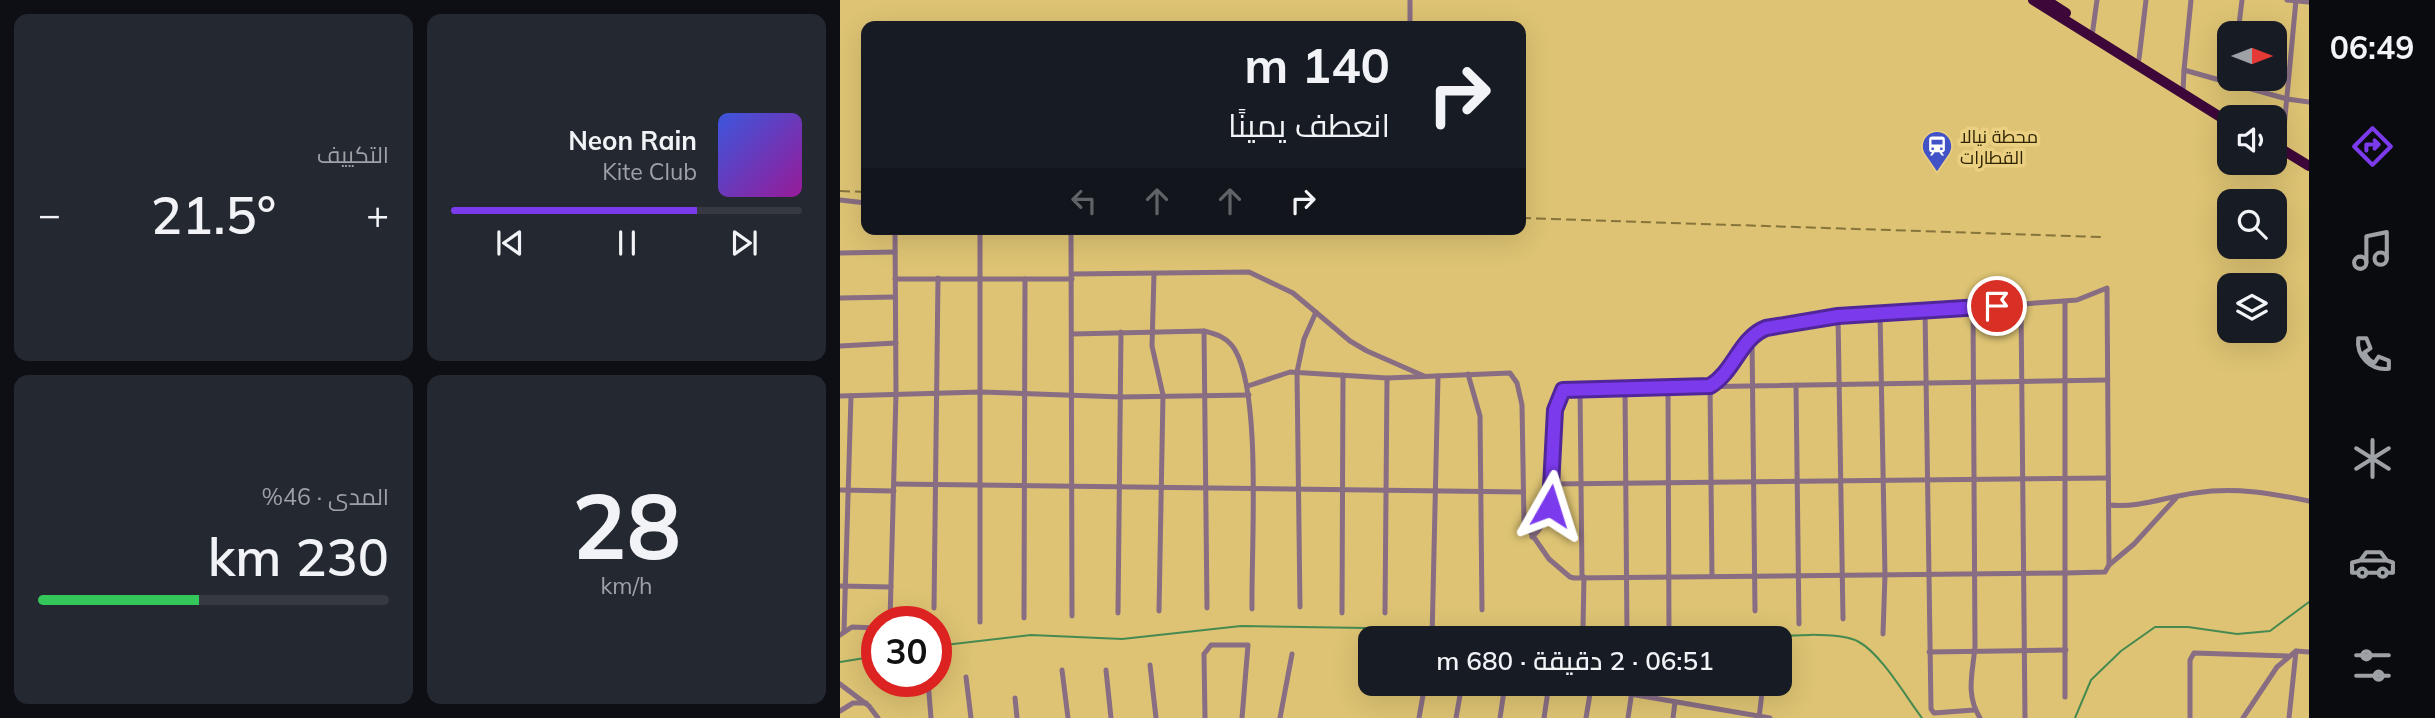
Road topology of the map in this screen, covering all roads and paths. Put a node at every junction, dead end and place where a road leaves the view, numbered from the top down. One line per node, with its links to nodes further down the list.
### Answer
1 (1410, 0): 11 (street)
2 (2033, 0): 13 (highway)
3 (2096, 0): 13 (street)
4 (2146, 0): 14 (street)
5 (2191, 0): 16 (street)
6 (2242, 0): 12 (street)
7 (2287, 0): 9 (street)
8 (2049, 1): 13 (highway)
9 (2296, 1): 10 (street); 20 (street)
10 (2309, 2)
11 (1410, 21)
12 (2239, 21)
13 (2092, 33): 14 (highway); 15 (highway)
14 (2139, 59): 15 (highway)
15 (2148, 68): 18 (highway)
16 (2185, 70): 17 (street); 18 (street)
17 (2217, 78)
18 (2183, 90): 23 (highway); 24 (highway)
19 (2261, 91): 20 (street)
20 (2287, 99): 21 (street); 22 (street)
21 (2309, 102)
22 (2286, 105)
23 (2217, 109)
24 (2217, 114)
25 (2287, 154): 27 (highway)
26 (2287, 156): 28 (highway)
27 (2309, 166)
28 (2309, 173)
29 (840, 200): 30 (street)
30 (861, 202)
31 (895, 235): 34 (street)
32 (980, 235): 37 (street)
33 (1071, 235): 38 (street)
34 (895, 252): 35 (street); 40 (street)
35 (840, 253)
36 (1154, 275): 38 (street); 48 (street); 51 (street)
37 (982, 277): 39 (street); 41 (street); 79 (street)
38 (1072, 277): 41 (street); 54 (street)
39 (938, 278): 40 (street); 78 (street)
40 (895, 279): 42 (street)
41 (1025, 279): 80 (street)
42 (895, 297): 43 (street); 56 (street)
43 (840, 298)
44 (2065, 302): 45 (street); 64 (street); 65 (street)
45 (2021, 304): 46 (street); 67 (street)
46 (1973, 308): 47 (street); 66 (street)
47 (1924, 310): 49 (street); 68 (street)
48 (1316, 313): 58 (street); 62 (street)
49 (1880, 313): 50 (street); 70 (street)
50 (1838, 316): 55 (street); 69 (street)
51 (1151, 331): 52 (street); 53 (street); 87 (street)
52 (1204, 331): 72 (street); 83 (street)
53 (1121, 332): 54 (street); 88 (street)
54 (1072, 334): 82 (street)
55 (1752, 338): 73 (street); 74 (street)
56 (896, 343): 57 (street); 81 (street)
57 (840, 346)
58 (1297, 372): 60 (street); 72 (street); 112 (street)
59 (1468, 374): 61 (street); 118 (street); 119 (street)
60 (1343, 375): 63 (street); 115 (street)
61 (1438, 376): 62 (street); 117 (street)
62 (1427, 377): 63 (street)
63 (1387, 378): 116 (street)
64 (2107, 380): 65 (street); 89 (street)
65 (2064, 381): 67 (street); 92 (street)
66 (1974, 382): 67 (street); 68 (street); 90 (street)
67 (2021, 382): 91 (street)
68 (1924, 383): 70 (street); 95 (street)
69 (1839, 384): 70 (street); 71 (street); 93 (street)
70 (1883, 384): 94 (street)
71 (1796, 385): 74 (street); 98 (street)
72 (1248, 386): 84 (street)
73 (1710, 386): 74 (street); 75 (street); 96 (street)
74 (1753, 386): 97 (street)
75 (1668, 387): 77 (street); 100 (street)
76 (1580, 388): 77 (street); 101 (street); 102 (street)
77 (1625, 388): 99 (street)
78 (938, 392): 79 (street); 81 (street); 103 (street)
79 (981, 392): 80 (street); 104 (street)
80 (1024, 392): 82 (street); 105 (street)
81 (896, 393): 86 (street); 108 (street)
82 (1072, 394): 88 (street); 106 (street)
83 (1206, 394): 84 (street); 87 (street); 110 (street)
84 (1250, 395): 111 (street)
85 (840, 396): 86 (street)
86 (851, 396): 114 (street)
87 (1163, 396): 88 (street); 109 (street)
88 (1121, 397): 107 (street)
89 (2108, 478): 92 (street); 122 (street)
90 (1974, 479): 91 (street); 95 (street); 128 (street)
91 (2022, 479): 92 (street); 125 (street)
92 (2065, 479): 126 (street)
93 (1841, 480): 94 (street); 98 (street); 130 (street)
94 (1884, 480): 95 (street); 131 (street)
95 (1926, 480): 127 (street)
96 (1711, 481): 97 (street); 100 (street); 132 (street)
97 (1754, 481): 98 (street); 133 (street)
98 (1798, 481): 129 (street)
99 (1625, 482): 100 (street); 102 (street); 135 (street)
100 (1669, 482): 136 (street)
101 (1553, 484): 102 (street); 123 (street)
102 (1581, 484): 134 (street)
103 (936, 485): 104 (street); 108 (street); 140 (street)
104 (982, 485): 105 (street); 153 (street)
105 (1024, 486): 106 (street); 151 (street)
106 (1072, 487): 107 (street); 150 (street)
107 (1118, 487): 109 (street); 147 (street)
108 (894, 488): 114 (street); 138 (street)
109 (1161, 488): 110 (street); 145 (street)
110 (1206, 488): 111 (street); 142 (street)
111 (1251, 489): 112 (street); 143 (street)
112 (1300, 489): 115 (street); 141 (street)
113 (840, 490): 114 (street)
114 (848, 490): 137 (street)
115 (1342, 490): 116 (street); 148 (street)
116 (1386, 491): 117 (street); 149 (street)
117 (1435, 491): 118 (street); 155 (street)
118 (1481, 492): 119 (street); 144 (street)
119 (1523, 492): 123 (street)
120 (2177, 497): 121 (street); 122 (street); 124 (street)
121 (2309, 501)
122 (2109, 505): 124 (street)
123 (1532, 537): 134 (street)
124 (2109, 565): 126 (street)
125 (2022, 573): 126 (street); 128 (street); 163 (street)
126 (2065, 573): 162 (street)
127 (1928, 574): 128 (street); 131 (street); 165 (street)
128 (1975, 574): 166 (street)
129 (1799, 575): 130 (street); 133 (street); 154 (street)
130 (1842, 575): 131 (street); 152 (street)
131 (1885, 575): 161 (street)
132 (1712, 576): 133 (street); 136 (street)
133 (1755, 576): 146 (street)
134 (1583, 577): 135 (street); 156 (street)
135 (1626, 577): 136 (street); 157 (street)
136 (1669, 577): 158 (street)
137 (843, 586): 138 (street); 160 (street)
138 (891, 587): 139 (street)
139 (890, 606)
140 (934, 606)
141 (1300, 607)
142 (1207, 608)
143 (1252, 609)
144 (1482, 610)
145 (1160, 611)
146 (1755, 611)
147 (1118, 613)
148 (1342, 613)
149 (1385, 613)
150 (1072, 616)
151 (1024, 618)
152 (1843, 619)
153 (980, 622)
154 (1799, 624)
155 (1432, 626)
156 (1583, 626)
157 (1627, 626)
158 (1669, 626)
159 (861, 627): 160 (street)
160 (842, 633)
161 (1883, 634)
162 (2066, 650): 163 (street); 184 (street)
163 (2024, 651): 166 (street); 212 (street)
164 (2296, 651): 167 (street); 169 (street); 215 (street)
165 (1929, 652): 166 (street); 189 (street)
166 (1974, 652): 189 (street)
167 (2309, 652)
168 (1292, 654): 201 (street)
169 (2288, 656): 213 (street); 214 (street)
170 (1150, 665): 198 (street)
171 (1062, 670): 196 (street)
172 (1106, 670): 197 (street)
173 (965, 677): 194 (street)
174 (840, 684): 187 (street)
175 (1423, 696): 202 (street)
176 (1460, 696): 203 (street)
177 (1503, 696): 204 (street)
178 (1547, 696): 205 (street)
179 (1590, 696): 206 (street)
180 (1632, 696): 207 (street)
181 (1638, 696): 186 (street)
182 (1762, 696): 191 (street)
183 (929, 697): 193 (street)
184 (2065, 697)
185 (1015, 698): 195 (street)
186 (1675, 702): 188 (street); 208 (street)
187 (866, 704): 190 (street); 192 (street)
188 (1718, 709): 191 (street); 209 (street)
189 (1974, 710): 211 (street)
190 (840, 711)
191 (1759, 717): 210 (street)
192 (878, 718)
193 (931, 718)
194 (971, 718)
195 (1017, 718)
196 (1068, 718)
197 (1111, 718)
198 (1156, 718)
199 (1205, 718): 200 (street)
200 (1242, 718)
201 (1280, 718)
202 (1419, 718)
203 (1456, 718)
204 (1500, 718)
205 (1544, 718)
206 (1587, 718)
207 (1628, 718)
208 (1673, 718)
209 (1716, 718)
210 (1770, 718)
211 (1980, 718)
212 (2025, 718)
213 (2190, 718)
214 (2243, 718)
215 (2289, 718)

